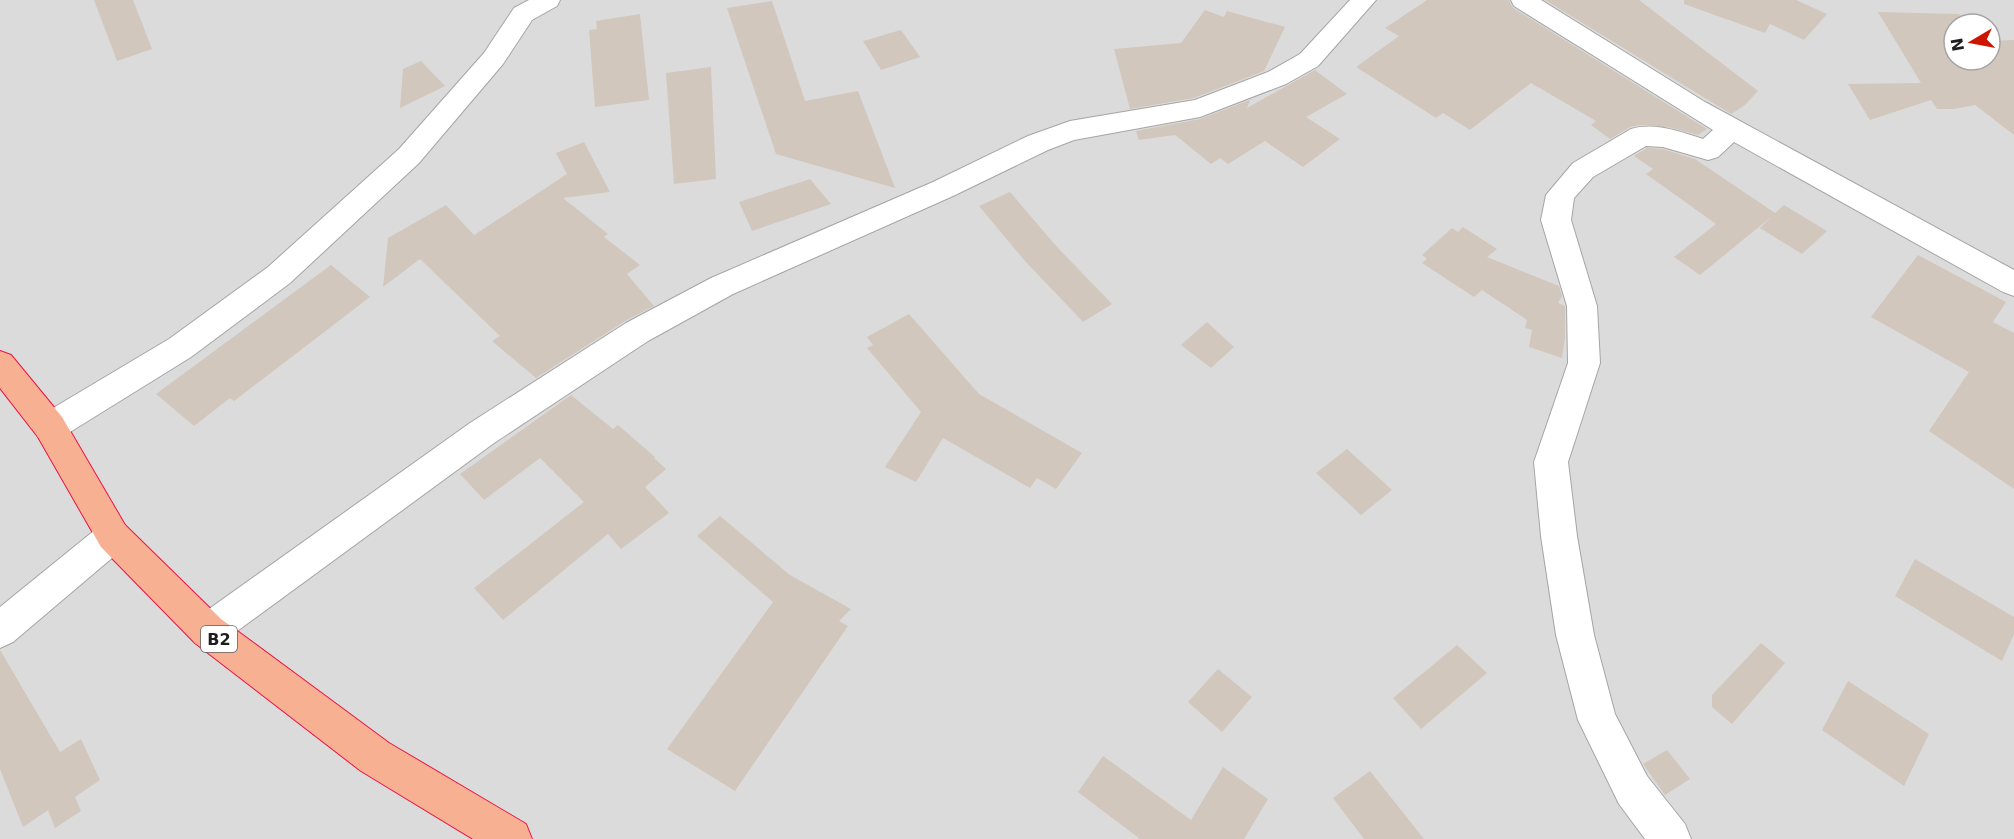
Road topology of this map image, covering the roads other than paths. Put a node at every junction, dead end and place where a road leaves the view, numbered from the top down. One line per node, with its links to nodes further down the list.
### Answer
1 (548, 0): 7 (street)
2 (1364, 0): 10 (street)
3 (1523, 0): 4 (street)
4 (1732, 128): 5 (street); 12 (street)
5 (2014, 284)
6 (0, 364): 7 (highway, B2)
7 (50, 427): 8 (highway, B2)
8 (113, 536): 9 (street); 10 (highway, B2)
9 (0, 630)
10 (208, 631): 11 (highway, B2)
11 (511, 839)
12 (1670, 839)

